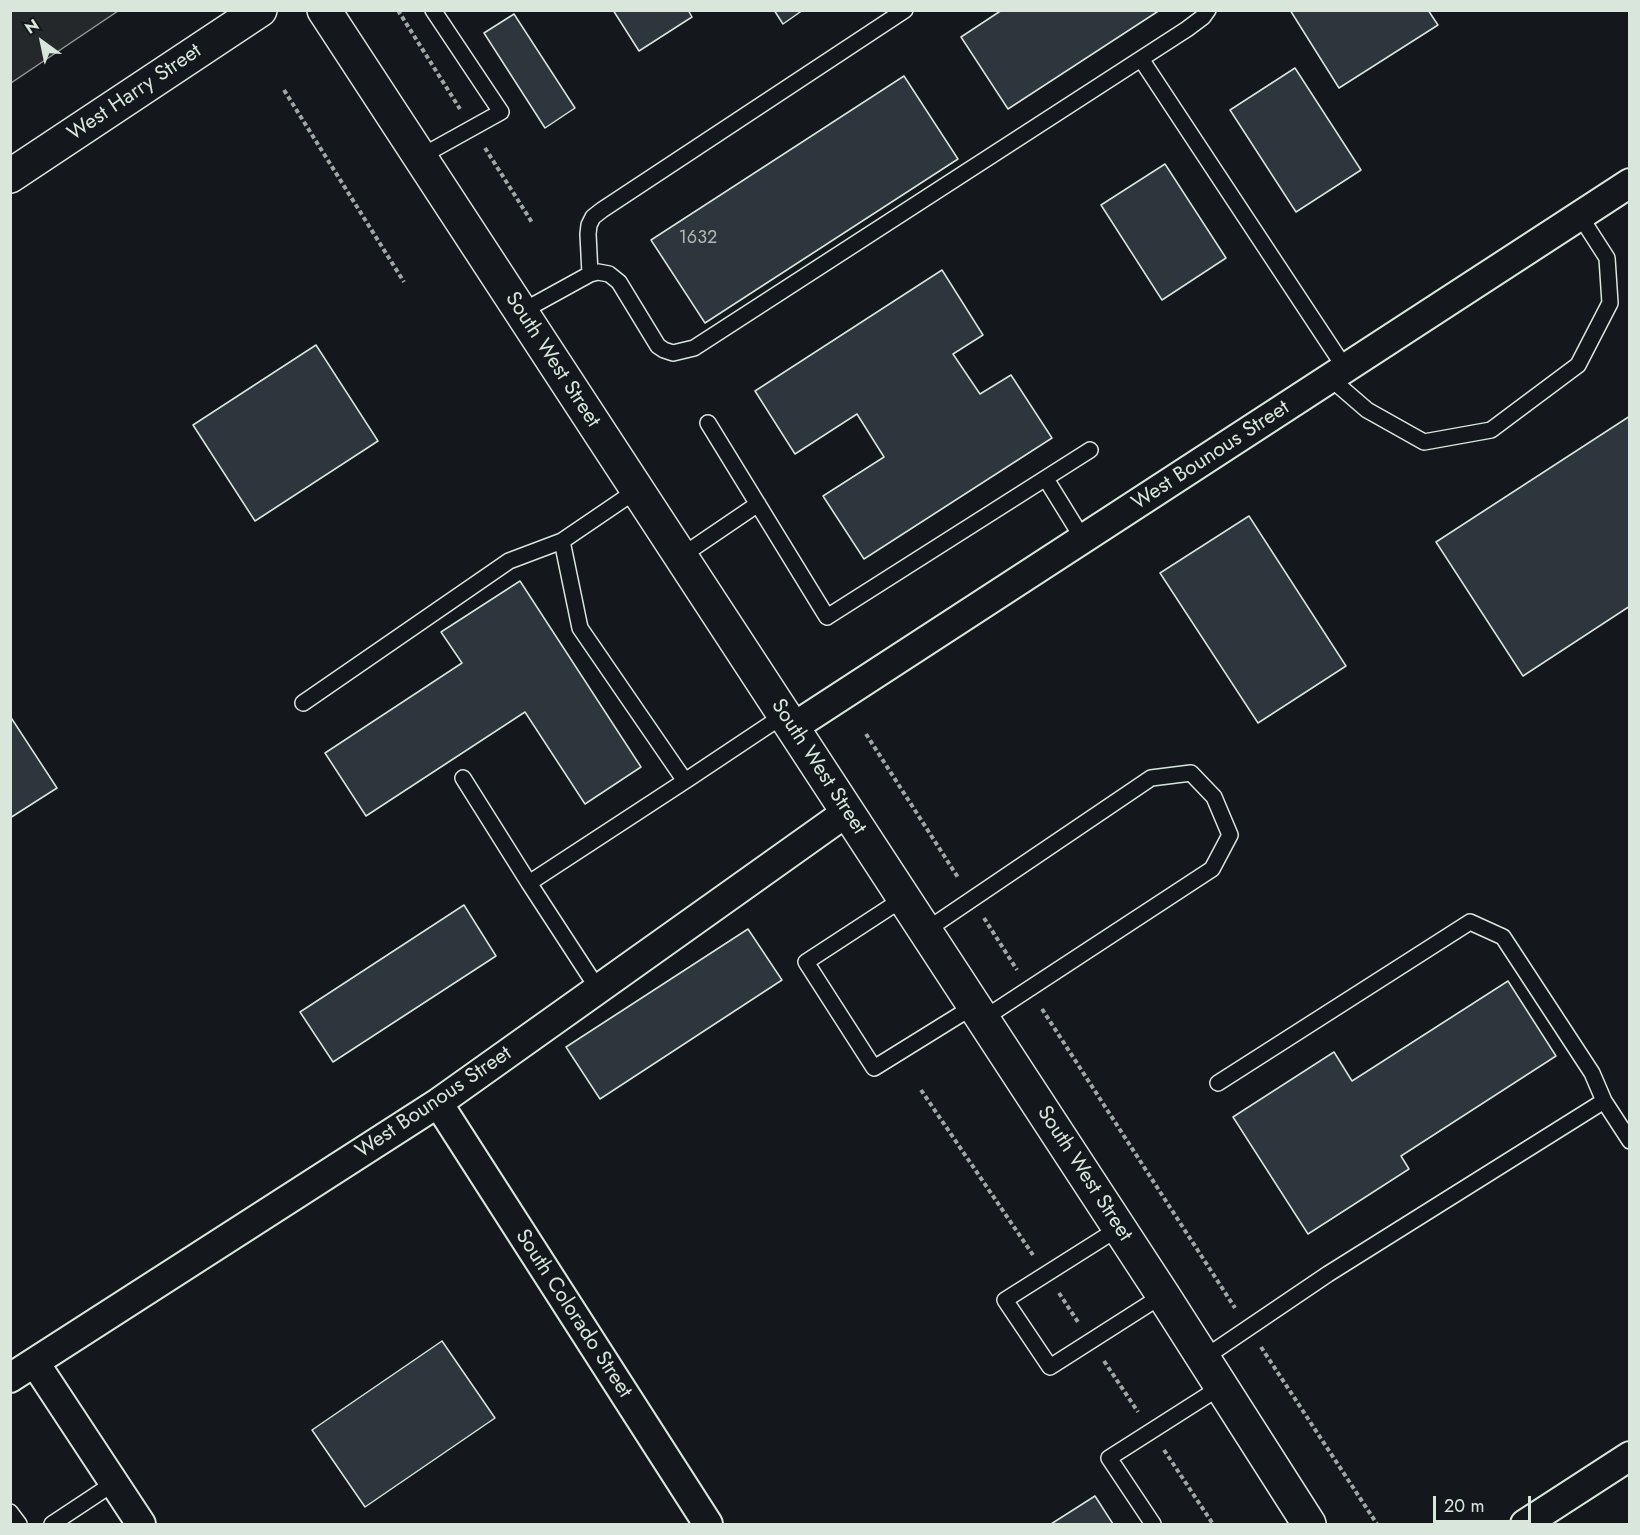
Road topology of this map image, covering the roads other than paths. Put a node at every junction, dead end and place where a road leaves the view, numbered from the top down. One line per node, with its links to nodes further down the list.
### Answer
1 (260, 10): 8 (main road, West Harry Street)
2 (324, 10): 7 (main road, South West Street)
3 (434, 10): 7 (lane)
4 (905, 10): 11 (lane)
5 (1208, 10): 6 (lane)
6 (1141, 59): 11 (lane); 13 (lane)
7 (420, 157): 12 (main road, South West Street)
8 (10, 176)
9 (1629, 183): 10 (street, West Bounous Street)
10 (1580, 216): 13 (street, West Bounous Street); 13 (lane)
11 (590, 274): 12 (lane)
12 (521, 312): 17 (main road, South West Street)
13 (1337, 373): 19 (street, West Bounous Street)
14 (708, 423): 18 (lane)
15 (1090, 450): 16 (lane)
16 (1046, 479): 18 (lane); 19 (lane)
17 (637, 490): 20 (lane); 21 (main road, South West Street)
18 (758, 504): 21 (lane)
19 (1083, 539): 23 (street, West Bounous Street)
20 (562, 541): 22 (lane); 25 (lane)
21 (680, 557): 23 (main road, South West Street)
22 (303, 703)
23 (788, 721): 25 (lane); 26 (main road, South West Street)
24 (464, 778): 27 (lane)
25 (685, 781): 27 (lane)
26 (847, 812): 28 (main road, South West Street); 30 (street, West Bounous Street)
27 (529, 883): 30 (lane)
28 (904, 898): 29 (main road, South West Street); 31 (lane)
29 (925, 931): 31 (main road, South West Street); 31 (lane)
30 (598, 989): 34 (street, West Bounous Street)
31 (978, 1013): 36 (main road, South West Street)
32 (1218, 1083): 33 (lane)
33 (1604, 1101): 35 (lane); 38 (lane)
34 (438, 1103): 39 (street, West Bounous Street); 47 (street, South Colorado Street)
35 (1629, 1141)
36 (1119, 1228): 37 (main road, South West Street); 37 (lane)
37 (1163, 1295): 38 (main road, South West Street)
38 (1204, 1358): 40 (main road, South West Street)
39 (18, 1372): 42 (street)
40 (1222, 1386): 48 (lane); 49 (main road, South West Street)
41 (1629, 1456): 50 (street)
42 (114, 1483): 45 (lane); 46 (street)
43 (10, 1512): 44 (lane)
44 (19, 1524)
45 (52, 1524)
46 (141, 1524)
47 (708, 1524)
48 (1153, 1524)
49 (1309, 1524)
50 (1528, 1524)

